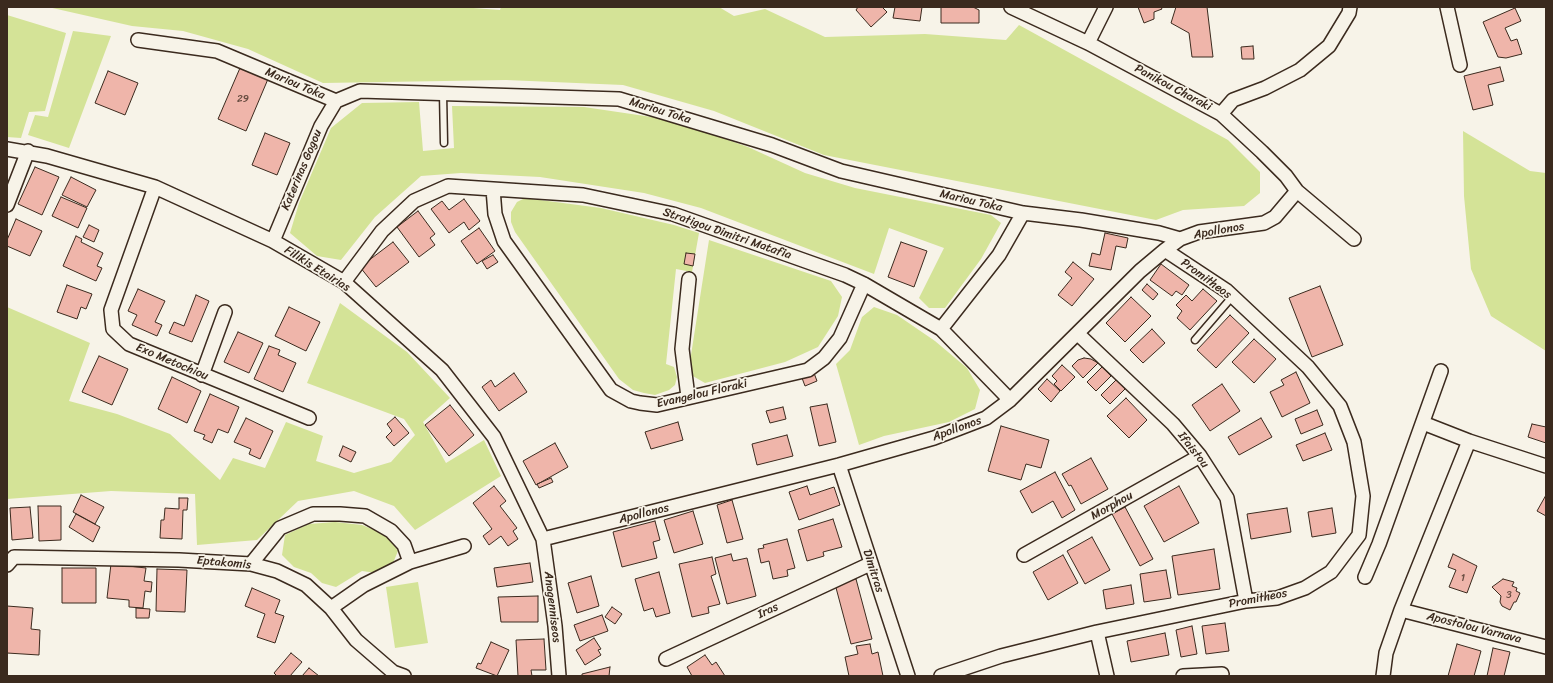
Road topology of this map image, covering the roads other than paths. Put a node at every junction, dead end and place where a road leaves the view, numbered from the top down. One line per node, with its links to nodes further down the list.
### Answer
1 (1011, 7): 6 (street, Panikou Charaki)
2 (1106, 7): 6 (street)
3 (1350, 7): 10 (street, Panikou Charaki)
4 (1447, 7): 7 (street)
5 (138, 40): 9 (street, Mariou Toka)
6 (1088, 43): 10 (street, Panikou Charaki)
7 (1460, 65)
8 (443, 94): 9 (street, Mariou Toka); 11 (lane); 18 (street, Mariou Toka)
9 (336, 101): 21 (street, Katerinas Gogou)
10 (1221, 114): 16 (street)
11 (444, 143)
12 (7, 148): 13 (street, Filikis Etairias)
13 (28, 151): 14 (street, Filikis Etairias); 17 (street)
14 (155, 187): 21 (street, Filikis Etairias); 32 (street, Exo Metochiou)
15 (493, 189): 24 (street, Stratigou Dimitri Matafia); 25 (street, Stratigou Dimitri Matafia); 33 (street, Evangelou Floraki)
16 (1297, 192): 19 (street, Apollonos); 20 (street)
17 (7, 205)
18 (1023, 213): 19 (street, Mariou Toka); 28 (street)
19 (1180, 239): 22 (street, Apollonos)
20 (1354, 239)
21 (273, 241): 24 (street, Filikis Etairias)
22 (1165, 250): 26 (street, Promitheos); 29 (street, Apollonos)
23 (689, 279): 33 (street)
24 (344, 282): 42 (street, Filikis Etairias)
25 (864, 284): 28 (street, Stratigou Dimitri Matafia); 33 (street, Evangelou Floraki)
26 (1232, 297): 30 (lane); 41 (street, Promitheos)
27 (225, 312): 32 (street)
28 (941, 328): 34 (street, Stratigou Dimitri Matafia)
29 (1078, 334): 34 (street, Apollonos); 38 (street, Ifaistou)
30 (1195, 340)
31 (1441, 371): 36 (street)
32 (202, 375): 35 (street, Exo Metochiou)
33 (688, 397)
34 (1010, 400): 39 (street, Apollonos)
35 (309, 418)
36 (1423, 423): 37 (street); 43 (street)
37 (1469, 441): 40 (street); 53 (street)
38 (1200, 456): 45 (street, Morphou); 51 (street, Ifaistou)
39 (839, 465): 42 (street, Apollonos); 48 (street, Dimitras)
40 (1546, 466)
41 (1359, 535): 43 (street); 51 (street, Promitheos)
42 (543, 539): 59 (street, Anagenniseos)
43 (1379, 544): 50 (street)
44 (464, 546): 46 (street)
45 (1024, 555)
46 (410, 562): 47 (street); 52 (street)
47 (251, 564): 49 (street, Eptakomis); 52 (street, Eptakomis)
48 (870, 564): 56 (street, Iras); 60 (street, Dimitras)
49 (7, 565)
50 (1365, 577)
51 (1246, 601): 54 (street, Promitheos)
52 (331, 608): 58 (street, Eptakomis)
53 (1402, 610): 55 (street, Apostolou Varnava); 64 (street)
54 (1097, 632): 61 (street, Promitheos); 62 (street)
55 (1546, 647)
56 (666, 659)
57 (1222, 674): 63 (street)
58 (404, 676)
59 (559, 676)
60 (908, 676)
61 (941, 676)
62 (1107, 676)
63 (1183, 676)
64 (1383, 676)

